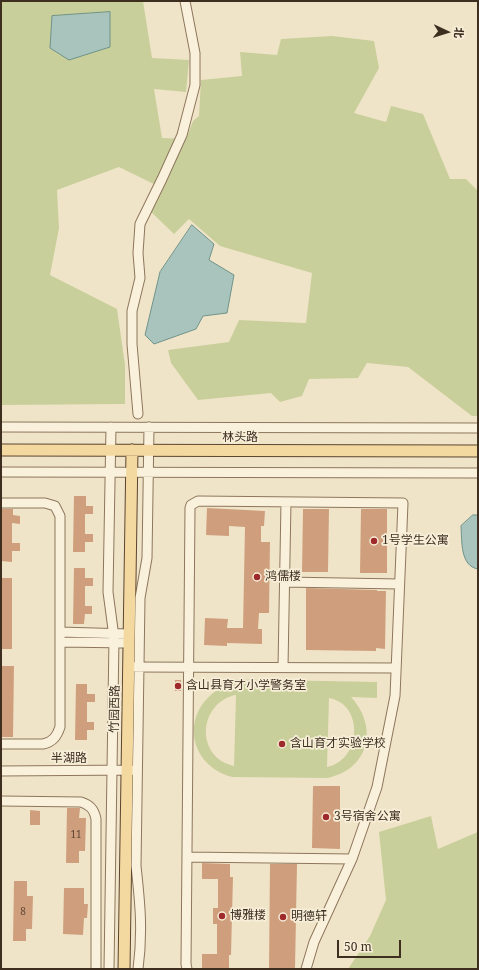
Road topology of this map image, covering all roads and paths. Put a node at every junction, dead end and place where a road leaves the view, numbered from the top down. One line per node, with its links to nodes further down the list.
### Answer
1 (185, 1): 2 (street)
2 (138, 414)
3 (1, 427): 4 (street)
4 (111, 427): 5 (street); 8 (street)
5 (149, 427): 6 (street); 10 (street)
6 (478, 428)
7 (1, 450): 8 (main road, 林头路)
8 (110, 450): 9 (main road, 林头路); 13 (street)
9 (132, 450): 10 (main road, 林头路); 14 (main road, 竹园西路)
10 (148, 450): 11 (main road, 林头路); 15 (street)
11 (478, 451)
12 (1, 472): 13 (street)
13 (110, 473): 14 (street); 22 (street)
14 (132, 473): 15 (street); 23 (main road, 竹园西路)
15 (148, 473): 16 (street); 32 (street)
16 (478, 473)
17 (286, 502): 19 (street); 20 (street); 27 (street)
18 (1, 503): 21 (street)
19 (285, 582): 20 (street); 28 (street)
20 (400, 584): 29 (street)
21 (60, 632): 22 (street); 24 (street)
22 (113, 633): 23 (street); 25 (street)
23 (129, 639): 25 (street); 26 (main road, 竹园西路)
24 (60, 642): 25 (street); 30 (street)
25 (114, 643): 31 (street)
26 (129, 667): 27 (street); 32 (main road, 竹园西路)
27 (188, 667): 28 (street); 35 (street)
28 (284, 667): 29 (street)
29 (396, 668): 36 (street)
30 (1, 744)
31 (112, 770): 32 (street, 半湖路); 33 (street, 半湖路); 38 (street)
32 (132, 770): 39 (main road, 竹园西路); 40 (street)
33 (1, 771)
34 (1, 801): 37 (street)
35 (187, 857): 36 (street); 41 (street)
36 (352, 860): 42 (street)
37 (96, 966): 38 (street)
38 (109, 966): 39 (street)
39 (124, 966)
40 (138, 969)
41 (187, 969)
42 (306, 969)

